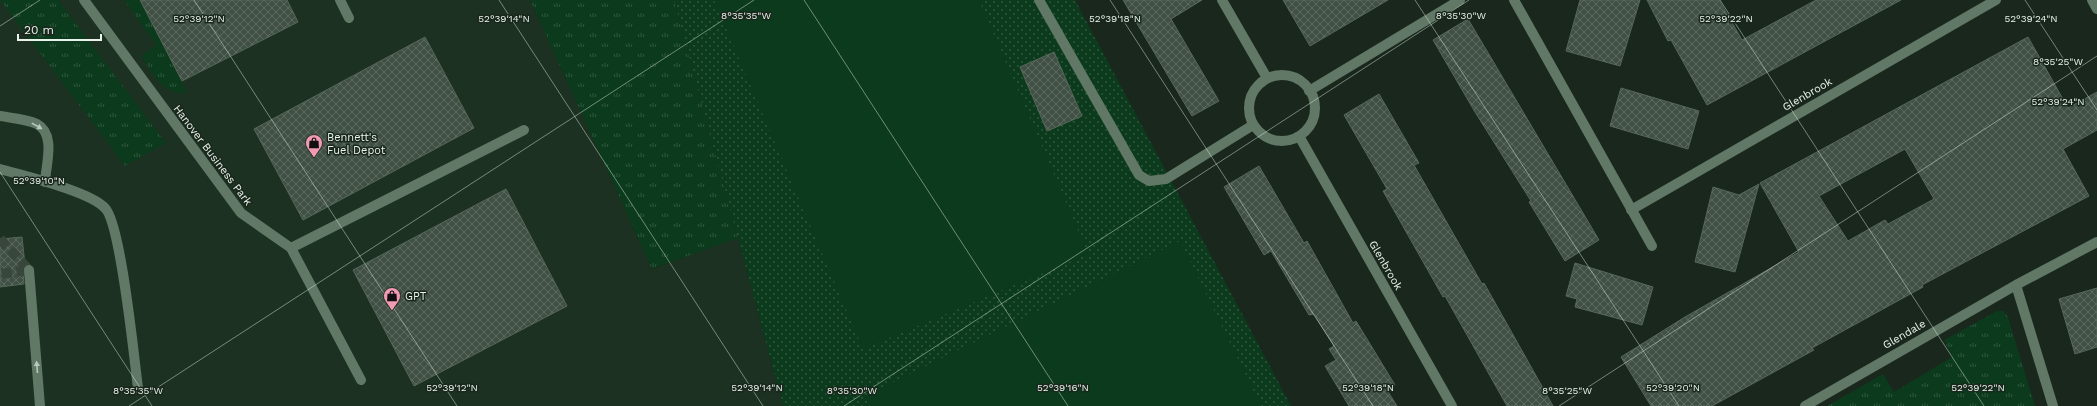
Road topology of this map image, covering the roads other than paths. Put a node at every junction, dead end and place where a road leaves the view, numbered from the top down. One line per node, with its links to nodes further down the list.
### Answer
1 (84, 0): 22 (street, Hanover Business Park)
2 (340, 0): 10 (street)
3 (1039, 0): 14 (street)
4 (1222, 0): 11 (street)
5 (1460, 0): 12 (street)
6 (1514, 0): 19 (street)
7 (1996, 0): 19 (street, Glenbrook)
8 (2092, 0): 9 (street)
9 (2097, 9)
10 (349, 18)
11 (1267, 78): 12 (street); 14 (street)
12 (1310, 91): 16 (street)
13 (0, 116): 18 (street, one-way to 18)
14 (1253, 125): 16 (street)
15 (524, 130): 22 (street)
16 (1299, 136): 28 (street, Glenbrook)
17 (0, 169): 18 (street)
18 (45, 182): 26 (street)
19 (1631, 210): 21 (street)
20 (2097, 242): 24 (street, Glendale)
21 (1652, 246)
22 (291, 248): 25 (street, Hanover Business Park)
23 (29, 270): 27 (street, one-way to 23)
24 (2016, 285): 29 (street, Glendale); 30 (street)
25 (361, 380)
26 (138, 388)
27 (40, 406)
28 (1452, 406)
29 (1805, 406)
30 (2053, 406)

